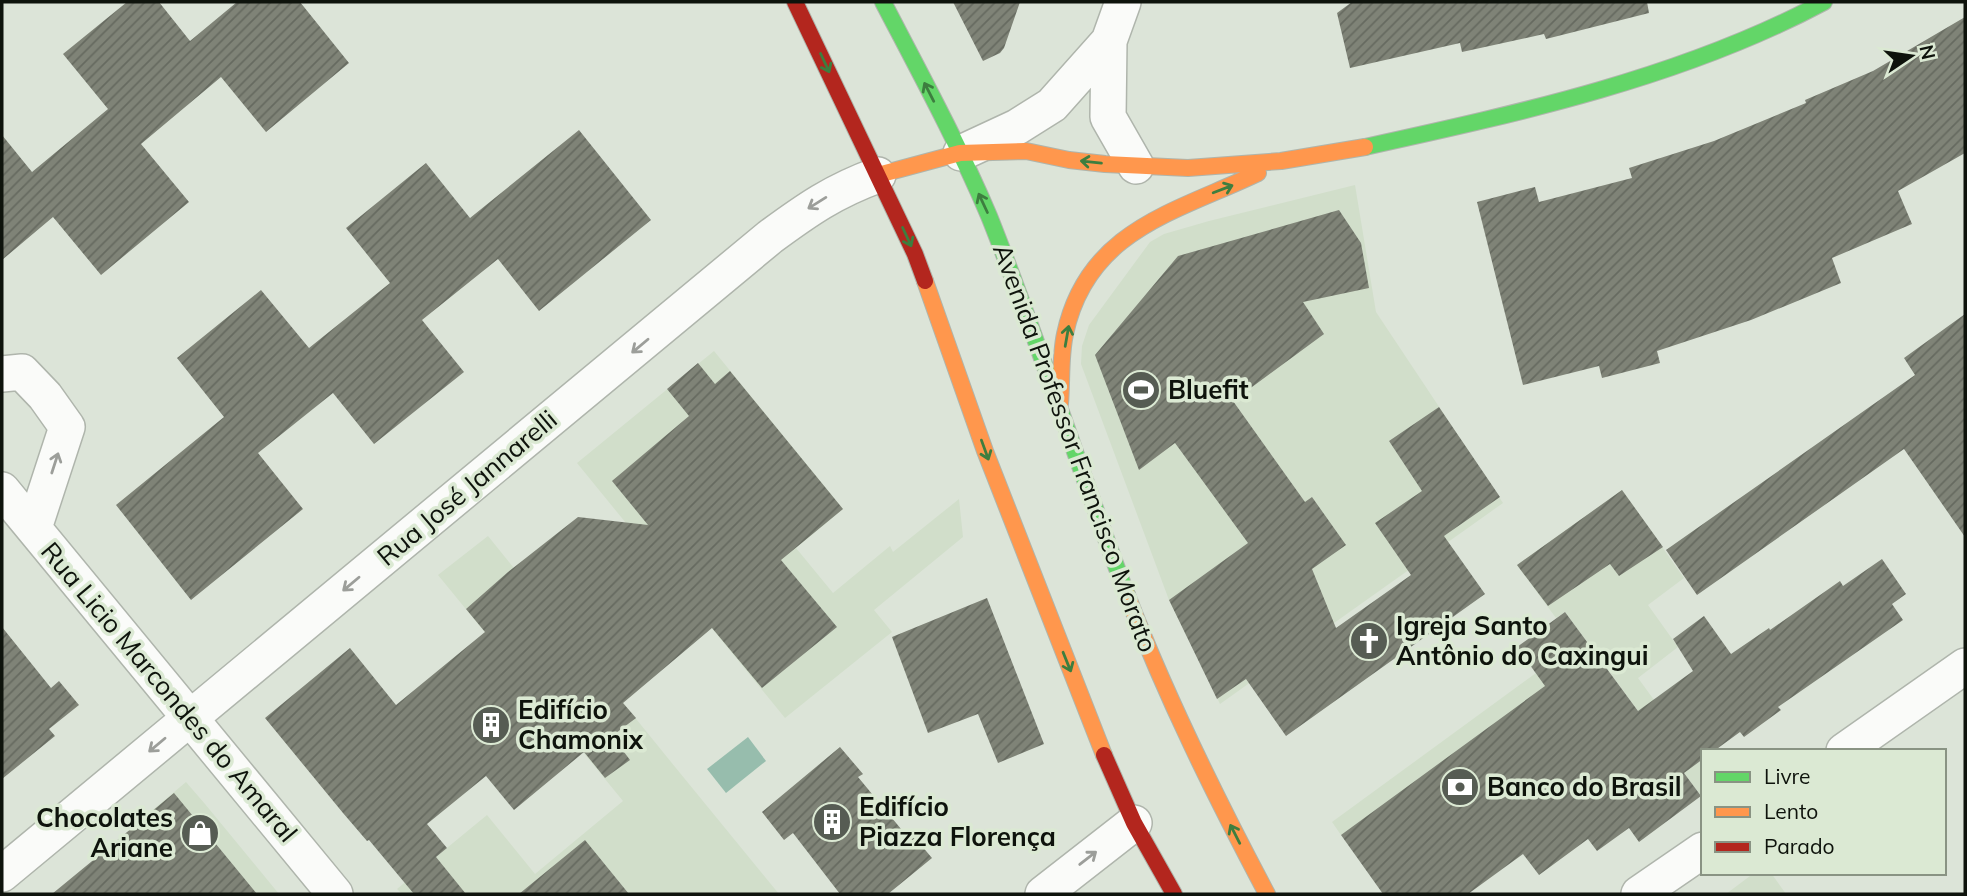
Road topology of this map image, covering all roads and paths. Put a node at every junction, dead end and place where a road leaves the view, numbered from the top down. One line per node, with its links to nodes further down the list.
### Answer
1 (795, 2): 9 (main road, one-way to 9)
2 (883, 2): 6 (main road, Avenida Professor Francisco Morato, one-way to 2)
3 (1123, 2): 5 (street)
4 (1824, 2): 7 (main road)
5 (1110, 41): 6 (street); 8 (street)
6 (960, 153): 8 (main road, Rua José Jannarelli, one-way to 6); 9 (main road, Rua José Jannarelli); 11 (main road, Avenida Professor Francisco Morato, one-way to 6)
7 (1282, 161): 8 (main road, Rua José Jannarelli); 11 (main road, one-way to 7)
8 (1136, 166)
9 (878, 175): 15 (street, Rua José Jannarelli, one-way to 15); 17 (main road, one-way to 17)
10 (2, 374): 13 (street, one-way to 10)
11 (1060, 404): 23 (main road, Avenida Professor Francisco Morato, one-way to 11)
12 (2, 490): 13 (street, Rua Licio Marcondes do Amaral)
13 (34, 528): 15 (street, Rua Licio Marcondes do Amaral)
14 (1965, 666): 16 (street)
15 (191, 717): 19 (street, Rua José Jannarelli, one-way to 19); 20 (street, Rua Licio Marcondes do Amaral)
16 (1847, 749)
17 (1134, 823): 21 (street, one-way to 17); 22 (main road)
18 (1701, 850): 24 (street)
19 (2, 874)
20 (335, 894)
21 (1042, 894)
22 (1174, 894)
23 (1267, 894)
24 (1639, 894)

